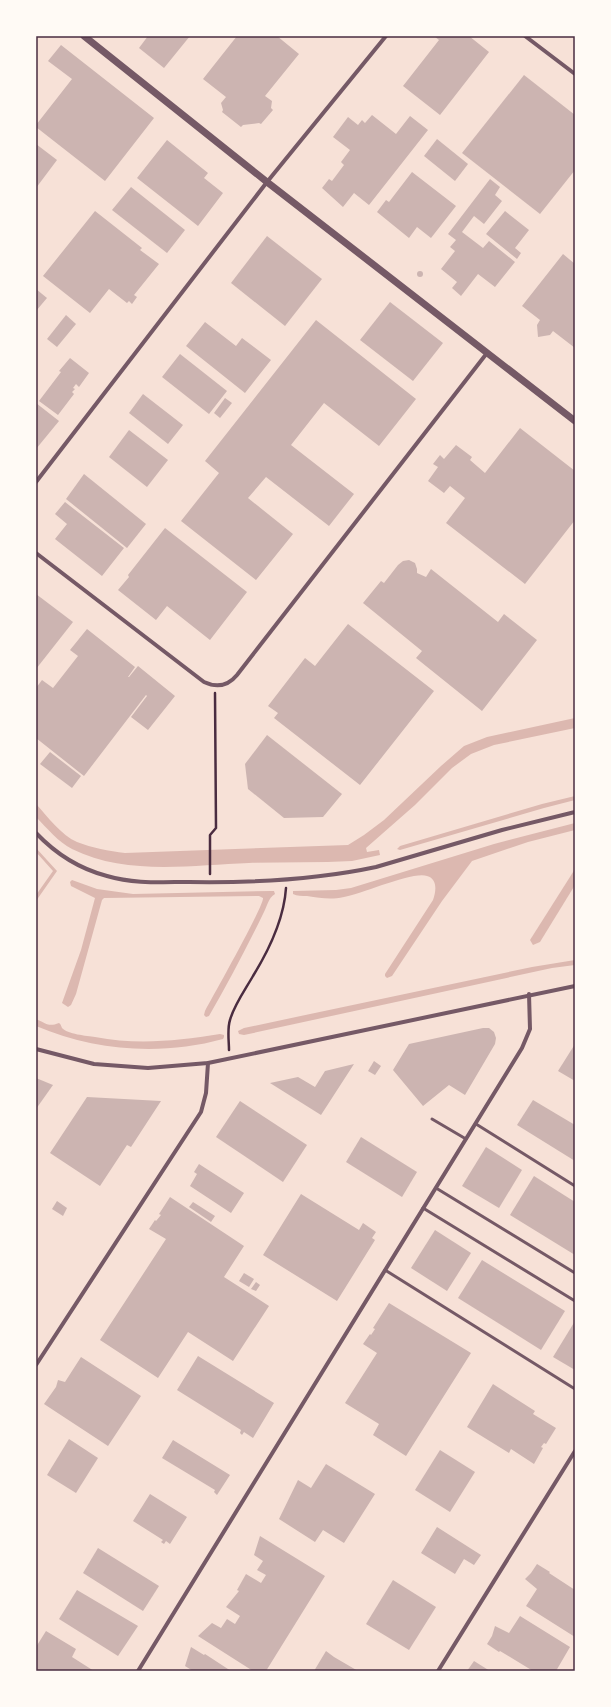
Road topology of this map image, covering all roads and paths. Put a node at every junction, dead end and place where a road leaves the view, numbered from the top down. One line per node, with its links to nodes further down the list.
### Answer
1 (84, 36): 5 (street)
2 (386, 36): 5 (street)
3 (525, 36): 4 (street)
4 (575, 74)
5 (267, 182): 6 (street); 8 (street)
6 (487, 352): 7 (street); 10 (street)
7 (575, 421)
8 (36, 482)
9 (36, 553): 10 (street)
10 (215, 686): 13 (path)
11 (575, 812): 14 (street)
12 (36, 833): 14 (street)
13 (210, 873)
14 (286, 879): 18 (path)
15 (575, 986): 16 (street)
16 (529, 994): 18 (street); 21 (street)
17 (36, 1049): 19 (street)
18 (229, 1058): 19 (street)
19 (208, 1063): 29 (street)
20 (432, 1119): 22 (lane)
21 (476, 1124): 22 (street); 23 (lane)
22 (466, 1139): 24 (street)
23 (575, 1186)
24 (436, 1188): 25 (street); 27 (lane)
25 (423, 1208): 26 (street); 28 (lane)
26 (385, 1270): 30 (lane); 32 (street)
27 (575, 1273)
28 (575, 1301)
29 (36, 1365)
30 (575, 1389)
31 (575, 1451): 33 (street)
32 (138, 1671)
33 (438, 1671)

